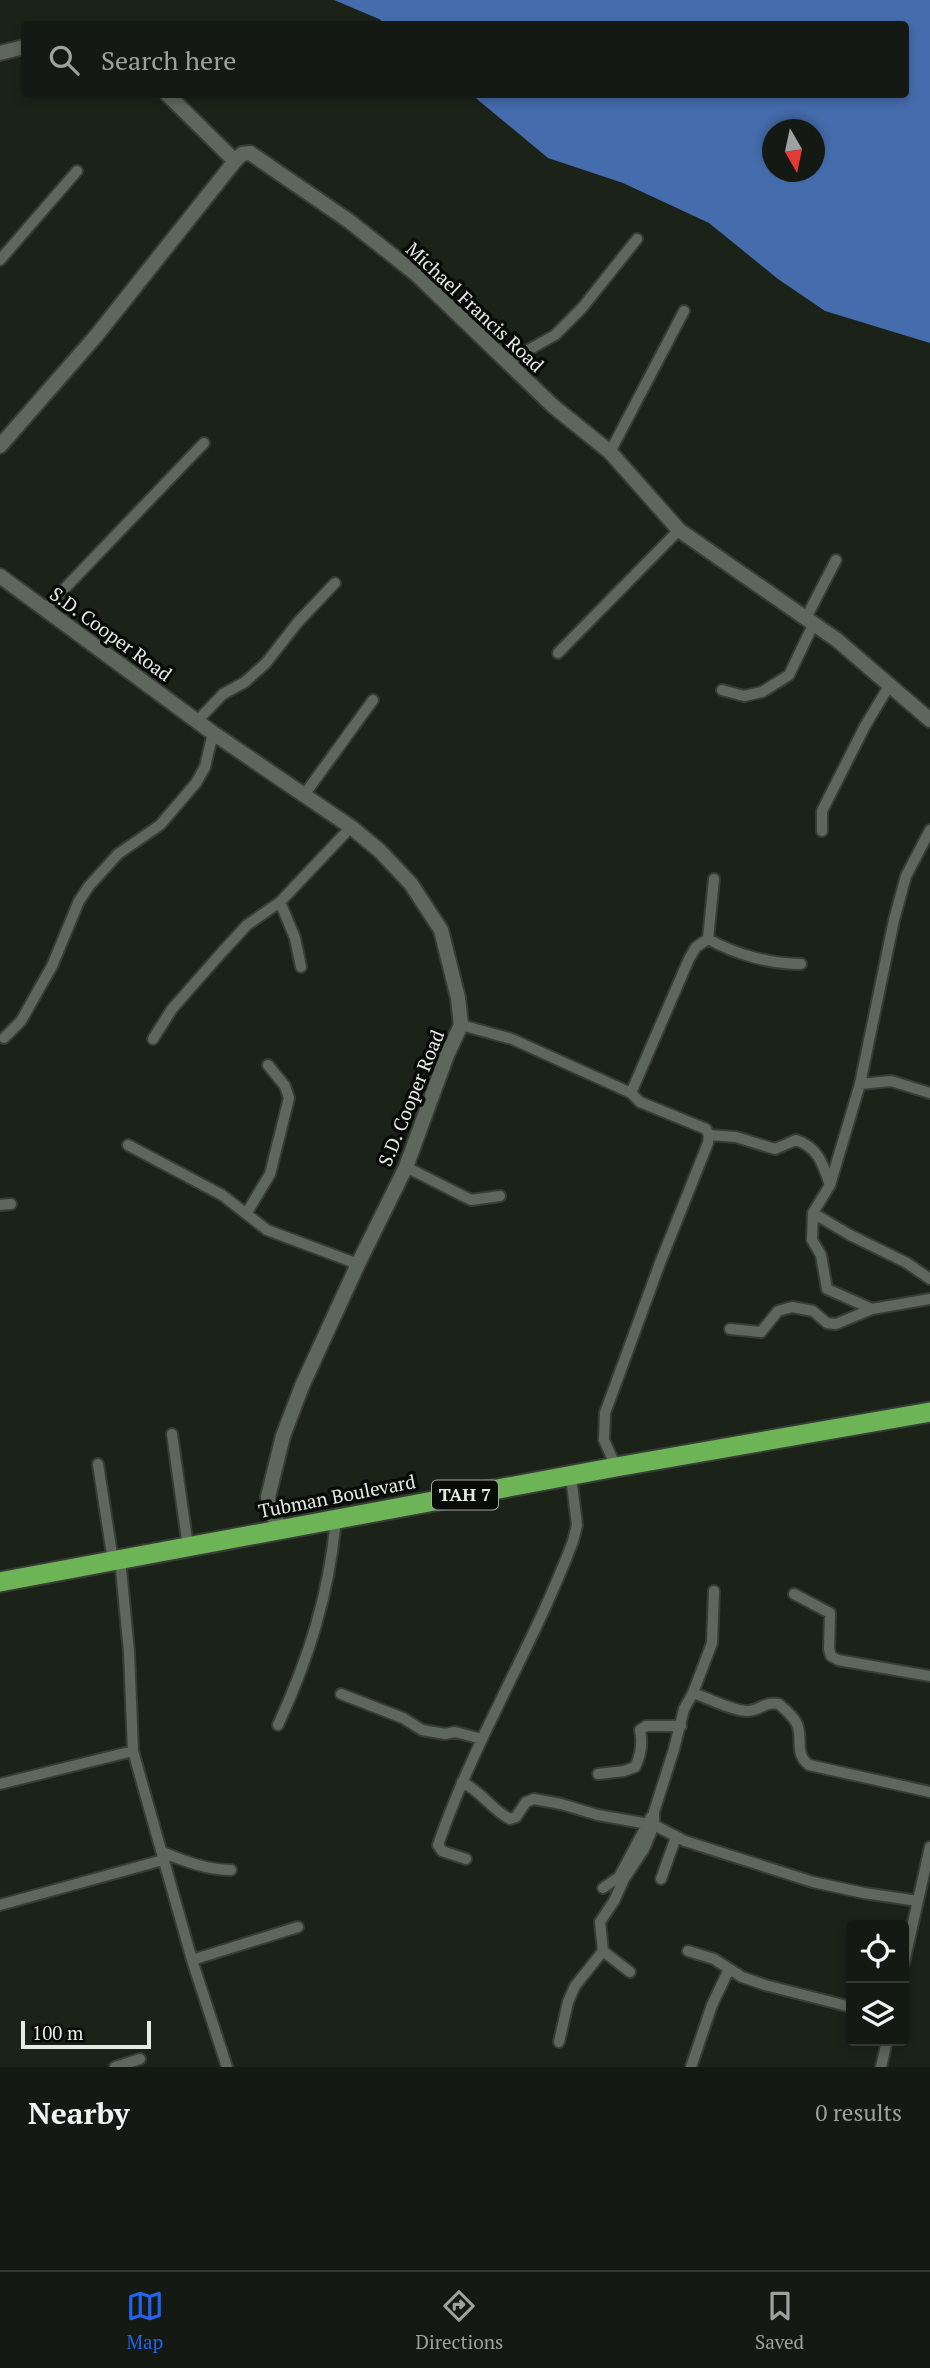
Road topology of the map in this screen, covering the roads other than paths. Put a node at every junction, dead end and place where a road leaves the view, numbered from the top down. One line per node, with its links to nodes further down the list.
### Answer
1 (21, 48): 2 (street)
2 (0, 52)
3 (171, 98): 4 (street)
4 (235, 162): 9 (street, Michael Francis Road); 11 (street)
5 (77, 171): 7 (street)
6 (637, 239): 9 (street)
7 (0, 260)
8 (684, 311): 12 (street)
9 (507, 362): 12 (street, Michael Francis Road)
10 (204, 443): 17 (street)
11 (0, 446)
12 (610, 452): 13 (street, Michael Francis Road)
13 (679, 530): 18 (street, Michael Francis Road); 19 (street)
14 (836, 560): 18 (street)
15 (0, 576): 17 (street, S.D. Cooper Road)
16 (335, 583): 23 (street)
17 (45, 609): 23 (street, S.D. Cooper Road)
18 (810, 620): 20 (street, Michael Francis Road); 21 (street)
19 (558, 653)
20 (889, 686): 24 (street, Michael Francis Road); 29 (street)
21 (722, 690)
22 (373, 700): 26 (street)
23 (198, 720): 25 (street, S.D. Cooper Road)
24 (930, 720)
25 (213, 733): 26 (street, S.D. Cooper Road); 36 (street)
26 (304, 795): 27 (street, S.D. Cooper Road)
27 (351, 827): 31 (street); 35 (street, S.D. Cooper Road)
28 (930, 830): 39 (street)
29 (822, 831)
30 (714, 878): 32 (street)
31 (280, 902): 34 (street); 37 (street)
32 (708, 939): 33 (street); 40 (street)
33 (801, 964)
34 (301, 967)
35 (461, 1025): 40 (street); 44 (street, S.D. Cooper Road)
36 (4, 1038)
37 (153, 1039)
38 (268, 1065): 48 (street)
39 (860, 1084): 41 (street); 45 (street)
40 (631, 1093): 42 (street)
41 (930, 1093)
42 (709, 1136): 45 (street); 57 (street)
43 (128, 1145): 48 (street)
44 (406, 1167): 46 (street); 49 (street, S.D. Cooper Road)
45 (830, 1185): 47 (street)
46 (500, 1196)
47 (813, 1213): 50 (street); 52 (street)
48 (246, 1214): 49 (street)
49 (358, 1264): 60 (street, S.D. Cooper Road)
50 (930, 1279)
51 (930, 1299): 52 (street)
52 (872, 1309): 53 (street)
53 (730, 1329)
54 (930, 1412): 57 (highway, Tubman Boulevard / TAH 7)
55 (172, 1434): 61 (street)
56 (99, 1464): 62 (street)
57 (616, 1467): 58 (highway, Tubman Boulevard / TAH 7)
58 (570, 1476): 59 (highway, Tubman Boulevard / TAH 7); 71 (street)
59 (335, 1520): 60 (highway, Tubman Boulevard / TAH 7); 69 (street)
60 (282, 1529): 61 (highway, Tubman Boulevard / TAH 7)
61 (188, 1547): 62 (highway, Tubman Boulevard / TAH 7)
62 (117, 1560): 63 (highway, Tubman Boulevard / TAH 7); 72 (street)
63 (0, 1581)
64 (715, 1591): 67 (street)
65 (794, 1594): 66 (street)
66 (930, 1676)
67 (693, 1693): 70 (street); 77 (street)
68 (341, 1694): 71 (street)
69 (278, 1726)
70 (681, 1726): 74 (street); 78 (street)
71 (482, 1739): 75 (street)
72 (133, 1751): 76 (street); 81 (street)
73 (0, 1771): 76 (street)
74 (598, 1774)
75 (462, 1782): 78 (street); 82 (street)
76 (2, 1784)
77 (930, 1792)
78 (651, 1824): 79 (street); 85 (street); 90 (street)
79 (676, 1837): 84 (street); 86 (street)
80 (930, 1851): 86 (street)
81 (163, 1856): 83 (street); 87 (street); 92 (street)
82 (466, 1859)
83 (231, 1870)
84 (661, 1879)
85 (603, 1888)
86 (918, 1901): 89 (street)
87 (0, 1905)
88 (298, 1927): 92 (street)
89 (909, 1941)
90 (603, 1951): 94 (street); 96 (street)
91 (688, 1951): 93 (street)
92 (192, 1960): 100 (street)
93 (729, 1969): 95 (street); 101 (street)
94 (630, 1972)
95 (846, 2006)
96 (559, 2042)
97 (886, 2046): 102 (street)
98 (140, 2059): 99 (street)
99 (115, 2067)
100 (227, 2067)
101 (691, 2067)
102 (881, 2067)

